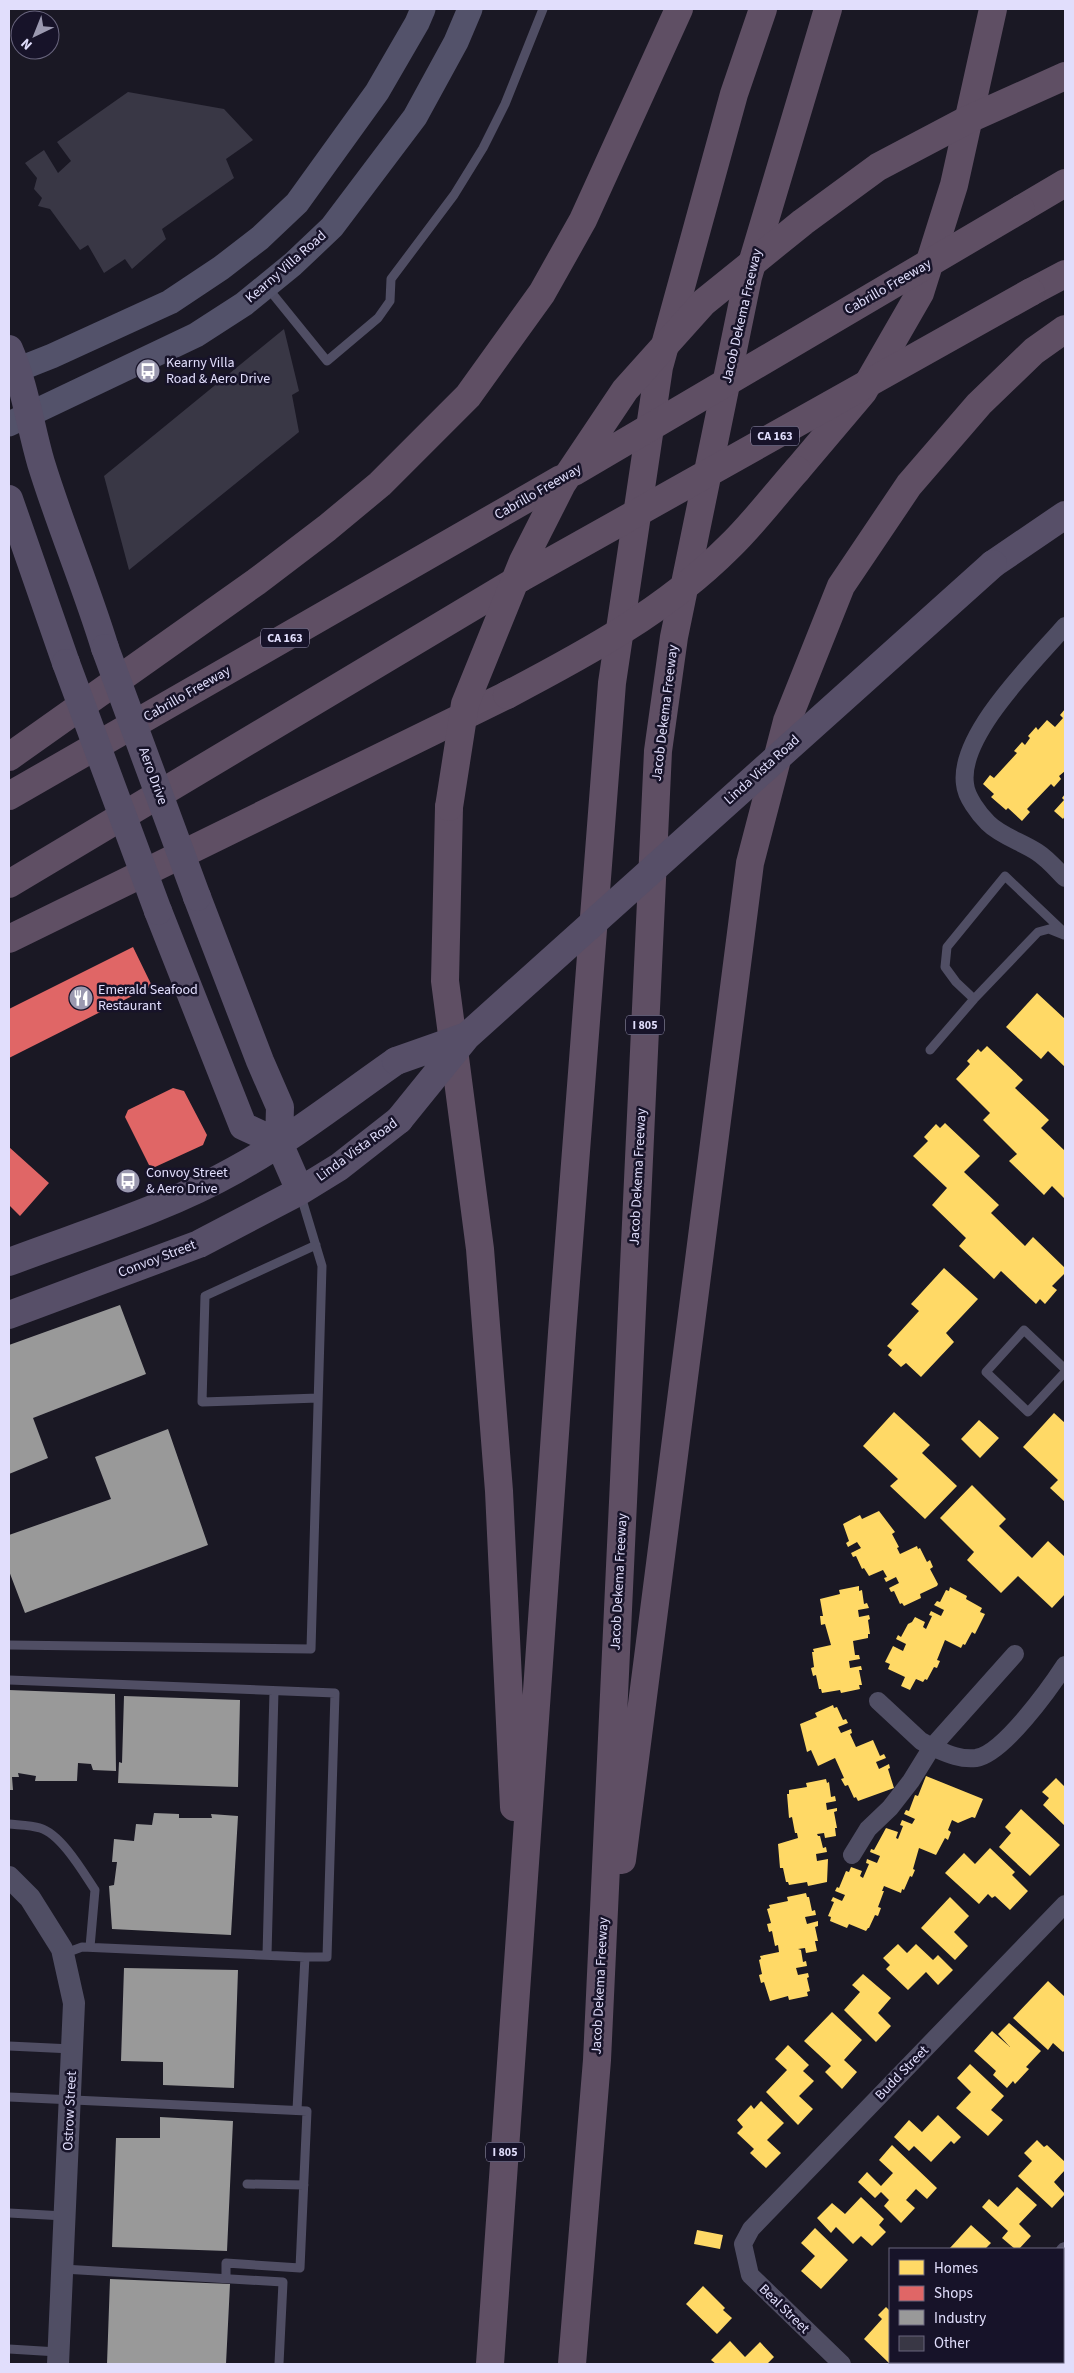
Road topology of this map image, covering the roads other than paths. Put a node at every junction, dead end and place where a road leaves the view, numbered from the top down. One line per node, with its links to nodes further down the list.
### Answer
1 (423, 9): 13 (main road)
2 (470, 9): 11 (main road, Kearny Villa Road)
3 (544, 9): 11 (lane)
4 (679, 9): 18 (highway)
5 (763, 9): 45 (highway, I 805)
6 (828, 9): 52 (highway, Jacob Dekema Freeway / I 805)
7 (993, 9): 23 (highway, bridge)
8 (1065, 76): 45 (highway, bridge)
9 (1065, 183): 19 (highway, Cabrillo Freeway / CA 163, bridge)
10 (1065, 274): 21 (highway, CA 163, bridge)
11 (266, 286): 14 (main road, Kearny Villa Road)
12 (1065, 329): 52 (highway)
13 (12, 363): 14 (main road, Aero Drive)
14 (20, 419): 27 (main road, Aero Drive, bridge)
15 (9, 499): 27 (main road, bridge)
16 (1065, 515): 25 (main road, Linda Vista Road, bridge)
17 (1065, 626): 20 (street)
18 (9, 757)
19 (9, 796)
20 (1065, 878)
21 (9, 884)
22 (1065, 934): 24 (lane); 24 (lane)
23 (9, 939)
24 (974, 999): 26 (lane)
25 (466, 1036): 27 (main road, Linda Vista Road, bridge); 28 (main road, Linda Vista Road, bridge)
26 (930, 1050)
27 (280, 1143): 28 (main road, Aero Drive); 30 (main road)
28 (300, 1191): 29 (lane); 31 (main road, Convoy Street)
29 (316, 1245): 33 (lane); 33 (lane)
30 (9, 1262)
31 (9, 1315)
32 (1065, 1370): 32 (lane)
33 (318, 1398): 34 (lane)
34 (9, 1645)
35 (1015, 1654): 40 (street)
36 (1065, 1665): 40 (street)
37 (9, 1680): 38 (lane)
38 (274, 1690): 48 (lane); 49 (lane)
39 (878, 1701): 40 (street)
40 (932, 1746): 42 (street)
41 (9, 1824): 46 (lane)
42 (852, 1855)
43 (9, 1877): 47 (street, Ostrow Street)
44 (1065, 1904): 60 (street, Budd Street)
45 (520, 1939): 66 (highway, I 805)
46 (90, 1948): 47 (lane); 48 (lane)
47 (63, 1954): 51 (street, Ostrow Street)
48 (267, 1955): 49 (lane)
49 (305, 1956): 55 (lane)
50 (9, 2046): 51 (lane)
51 (72, 2049): 54 (street, Ostrow Street)
52 (597, 2060): 67 (highway, Jacob Dekema Freeway / I 805)
53 (9, 2097): 54 (lane)
54 (70, 2100): 55 (lane); 59 (street, Ostrow Street)
55 (297, 2110): 57 (lane)
56 (247, 2184): 57 (lane)
57 (304, 2185): 62 (lane)
58 (9, 2213): 59 (lane)
59 (65, 2216): 61 (street, Ostrow Street)
60 (743, 2244): 68 (street, Beal Street)
61 (62, 2269): 62 (lane); 64 (street, Ostrow Street)
62 (226, 2278): 65 (lane)
63 (9, 2349): 64 (lane)
64 (58, 2358)
65 (279, 2364)
66 (490, 2364)
67 (572, 2364)
68 (842, 2364)

